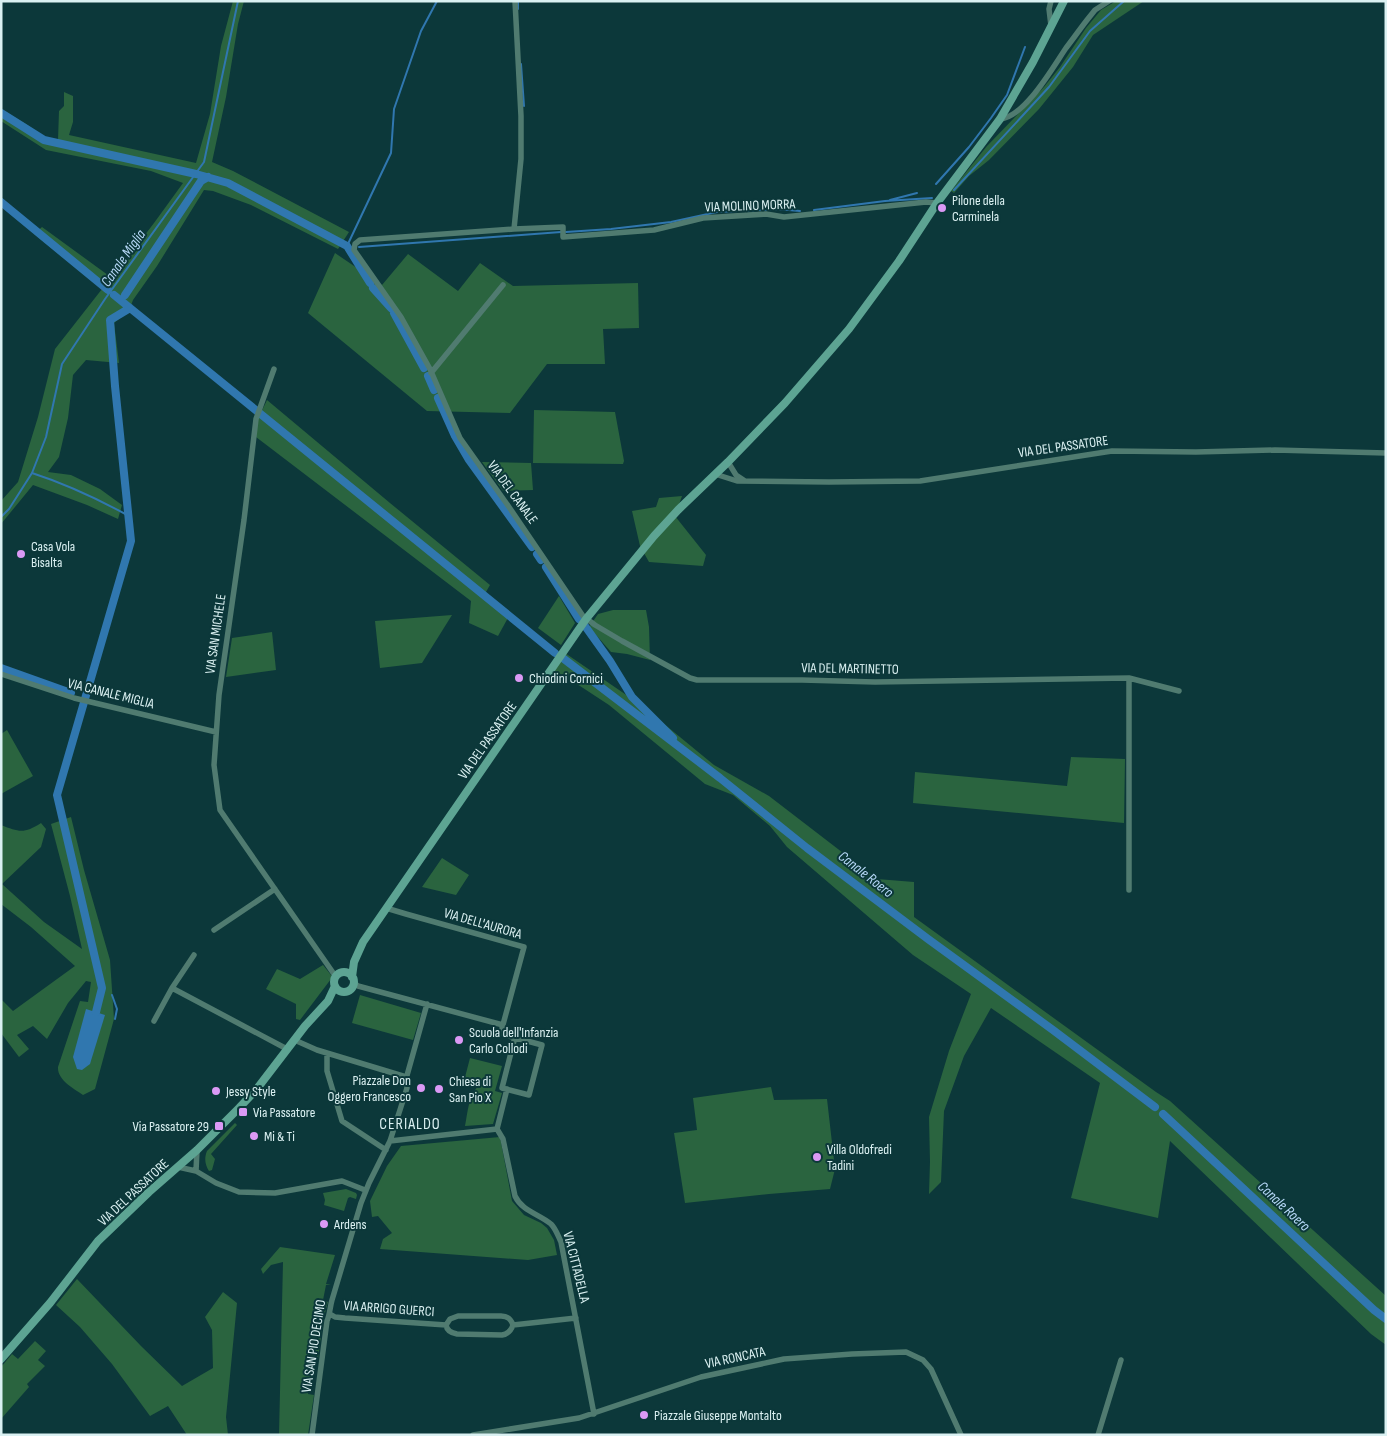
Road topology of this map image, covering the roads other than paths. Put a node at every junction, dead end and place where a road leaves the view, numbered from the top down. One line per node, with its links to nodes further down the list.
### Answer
1 (515, 1): 8 (street)
2 (1050, 1): 5 (street)
3 (1064, 1): 5 (street, VIA DEL PASSATORE)
4 (1109, 1): 6 (street)
5 (1051, 26): 6 (street, VIA DEL PASSATORE)
6 (1000, 119): 7 (street, VIA DEL PASSATORE)
7 (937, 203): 8 (street, VIA MOLINO MORRA); 14 (street, VIA DEL PASSATORE)
8 (514, 229): 9 (street, VIA MOLINO MORRA)
9 (354, 252): 12 (street, VIA DEL CANALE)
10 (503, 285): 12 (street)
11 (274, 368): 21 (street, VIA SAN MICHELE)
12 (431, 372): 17 (street, VIA DEL CANALE)
13 (1386, 453): 16 (street, VIA DEL PASSATORE)
14 (728, 462): 15 (street, VIA DEL PASSATORE); 16 (street)
15 (715, 474): 16 (street, VIA DEL PASSATORE); 17 (street, VIA DEL PASSATORE)
16 (745, 481)
17 (586, 619): 19 (street, VIA DEL MARTINETTO); 24 (street, VIA DEL PASSATORE)
18 (1, 674): 21 (street, VIA CANALE MIGLIA)
19 (1128, 678): 20 (street, VIA DEL MARTINETTO); 23 (street)
20 (1179, 691)
21 (216, 732): 22 (street, VIA SAN MICHELE)
22 (275, 889): 25 (street); 28 (street, VIA SAN MICHELE)
23 (1129, 890)
24 (386, 908): 27 (street, VIA DEL PASSATORE); 36 (street, VIA DELL'AURORA)
25 (214, 930)
26 (194, 956): 31 (street)
27 (354, 962): 28 (street, VIA DEL PASSATORE); 29 (street, VIA DEL PASSATORE)
28 (339, 975): 29 (street); 30 (street)
29 (353, 980): 32 (street); 34 (street)
30 (335, 986): 32 (street); 33 (street, VIA DEL PASSATORE)
31 (172, 988): 35 (street); 39 (street)
32 (342, 992): 33 (street, VIA DEL PASSATORE)
33 (328, 1001): 38 (street, VIA DEL PASSATORE)
34 (427, 1004): 36 (street); 41 (street, VIA SAN PIO DECIMO)
35 (154, 1020)
36 (503, 1025): 37 (street)
37 (515, 1038): 42 (street); 42 (street)
38 (295, 1039): 39 (street, VIA DEL PASSATORE); 40 (street)
39 (287, 1049): 45 (street, VIA DEL PASSATORE)
40 (327, 1053): 41 (street); 46 (street)
41 (406, 1079): 44 (street, VIA SAN PIO DECIMO)
42 (507, 1089): 43 (street)
43 (497, 1129): 44 (street); 51 (street, VIA CITTADELLA)
44 (390, 1141): 46 (street, VIA SAN PIO DECIMO)
45 (197, 1150): 47 (street, VIA DEL PASSATORE); 48 (street)
46 (386, 1150): 49 (street, VIA SAN PIO DECIMO)
47 (178, 1167): 48 (street); 54 (street, VIA DEL PASSATORE)
48 (196, 1171): 49 (street)
49 (365, 1190): 50 (street, VIA SAN PIO DECIMO)
50 (330, 1314): 52 (street, VIA ARRIGO GUERCI); 57 (street, VIA SAN PIO DECIMO)
51 (576, 1318): 53 (street, VIA ARRIGO GUERCI); 56 (street, VIA CITTADELLA)
52 (446, 1325): 53 (street, VIA ARRIGO GUERCI); 53 (street, VIA ARRIGO GUERCI)
53 (513, 1325)
54 (1, 1359)
55 (1121, 1360): 60 (street)
56 (594, 1414): 58 (street, VIA RONCATA); 59 (street, VIA RONCATA)
57 (312, 1435)
58 (473, 1435)
59 (961, 1435)
60 (1098, 1435)

